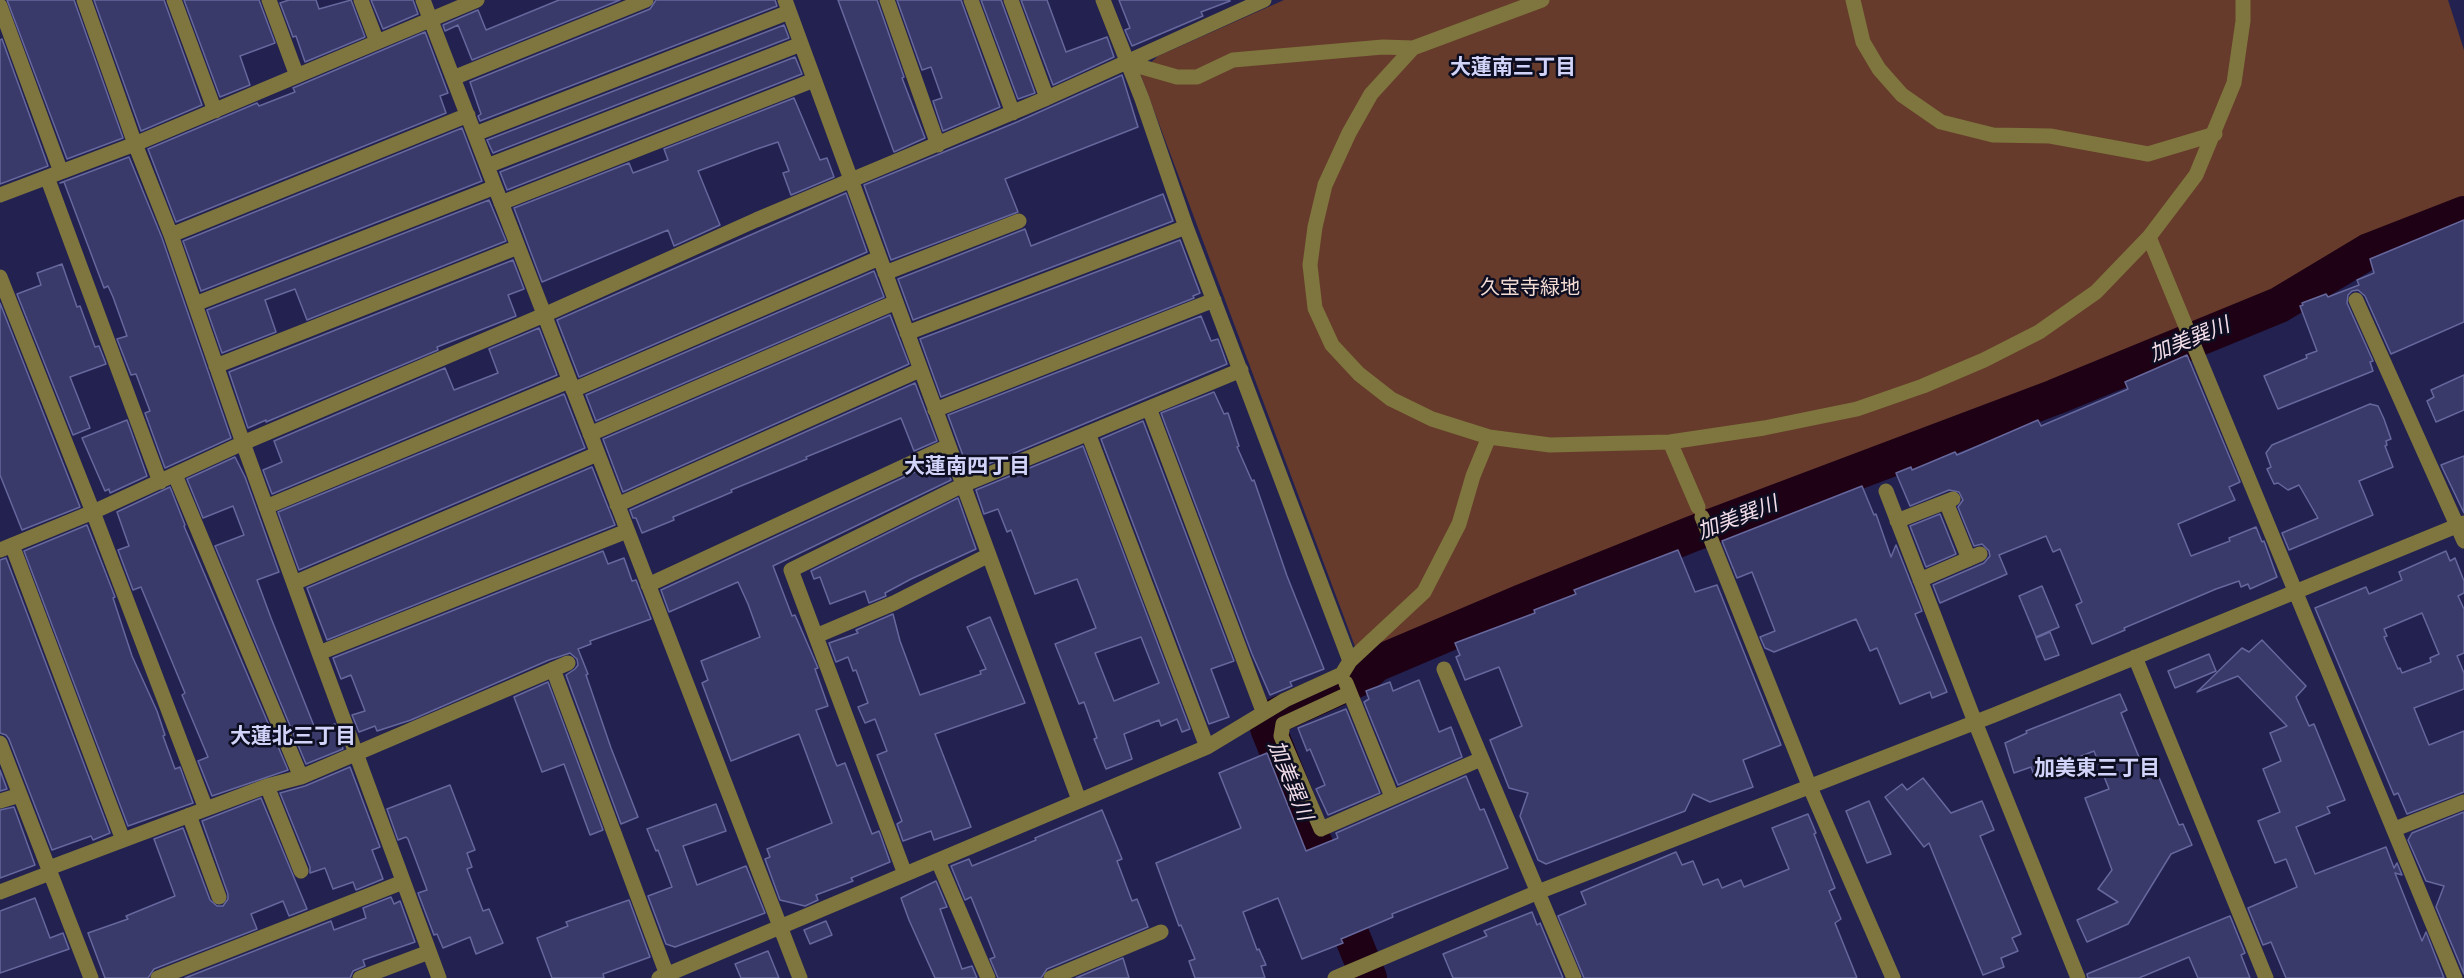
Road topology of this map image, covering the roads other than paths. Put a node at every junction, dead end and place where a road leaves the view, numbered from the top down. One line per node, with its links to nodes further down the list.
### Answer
1 (84, 0): 32 (street)
2 (174, 0): 27 (street)
3 (269, 0): 23 (street)
4 (362, 0): 19 (street)
5 (423, 0): 18 (street)
6 (477, 0): 18 (street)
7 (646, 0): 24 (street)
8 (887, 0): 33 (street)
9 (971, 0): 28 (street)
10 (1011, 0): 26 (street)
11 (1103, 0): 22 (street)
12 (1264, 0): 22 (street)
13 (1542, 0): 21 (street)
14 (1852, 0): 31 (street)
15 (2243, 0): 31 (street)
16 (0, 6): 35 (street)
17 (787, 6): 20 (street); 30 (street)
18 (431, 20): 19 (street); 24 (street)
19 (377, 42): 23 (street)
20 (801, 44): 25 (street); 34 (street)
21 (1413, 48): 22 (street); 62 (street)
22 (1128, 63): 26 (street); 41 (street)
23 (297, 76): 27 (street)
24 (453, 78): 29 (street)
25 (814, 80): 36 (street); 39 (street)
26 (1047, 98): 28 (street)
27 (215, 111): 32 (street)
28 (1013, 112): 33 (street)
29 (468, 115): 30 (street); 42 (street)
30 (475, 134): 34 (street)
31 (2214, 134): 43 (street)
32 (135, 144): 35 (street); 42 (street)
33 (938, 145): 36 (street)
34 (487, 166): 37 (street)
35 (54, 175): 38 (street); 68 (street)
36 (851, 181): 45 (street); 52 (street)
37 (495, 187): 39 (street); 51 (street)
38 (0, 195)
39 (501, 203): 44 (street)
40 (1019, 221): 46 (street)
41 (1186, 227): 48 (street); 53 (street)
42 (171, 235): 51 (street)
43 (2149, 237): 63 (street); 83 (street)
44 (518, 247): 52 (street); 54 (street)
45 (879, 258): 46 (street); 57 (street)
46 (885, 273): 50 (street)
47 (0, 277): 73 (street)
48 (1214, 300): 56 (street); 59 (street)
49 (2356, 300): 75 (street)
50 (896, 303): 53 (street); 61 (street)
51 (195, 304): 54 (street)
52 (544, 315): 57 (street); 64 (street)
53 (907, 333): 55 (street)
54 (216, 366): 64 (street)
55 (920, 370): 59 (street); 71 (street)
56 (1241, 370): 58 (street); 88 (street)
57 (571, 386): 61 (street); 72 (street)
58 (1149, 408): 60 (street); 92 (street)
59 (935, 410): 65 (street)
60 (1089, 433): 69 (street); 95 (street)
61 (590, 434): 66 (street)
62 (1489, 437): 63 (street); 88 (street)
63 (1670, 442): 99 (street)
64 (243, 443): 67 (street); 72 (street)
65 (948, 446): 69 (street); 82 (street)
66 (597, 454): 71 (street); 81 (street)
67 (175, 475): 68 (street); 98 (street)
68 (160, 482): 73 (street)
69 (963, 486): 79 (street); 84 (street)
70 (1886, 491): 74 (street)
71 (617, 506): 76 (street)
72 (266, 507): 81 (street)
73 (93, 512): 78 (street); 106 (street)
74 (1897, 521): 80 (street); 80 (street)
75 (2461, 524): 77 (street); 83 (street)
76 (627, 531): 82 (street); 85 (street)
77 (2464, 541)
78 (6, 548): 109 (street)
79 (989, 555): 84 (street); 103 (street)
80 (1920, 580): 93 (street)
81 (294, 583): 85 (street)
82 (648, 585): 118 (street)
83 (2296, 590): 86 (street); 108 (street)
84 (816, 636): 113 (street)
85 (319, 653): 96 (street)
86 (2135, 657): 93 (street); 133 (street)
87 (568, 663): 89 (street)
88 (1346, 668): 91 (street); 92 (street)
89 (553, 669): 96 (street); 121 (street)
90 (1444, 669): 97 (street)
91 (1350, 693): 102 (street); 102 (street)
92 (1263, 711): 95 (street)
93 (1975, 722): 99 (street); 132 (street)
94 (0, 743): 101 (street)
95 (1207, 747): 103 (street)
96 (355, 753): 98 (street); 114 (street)
97 (1481, 759): 102 (street); 116 (street)
98 (301, 777): 100 (street)
99 (1809, 785): 116 (street); 131 (street)
100 (267, 786): 106 (street); 112 (street)
101 (21, 795): 104 (street); 111 (street)
102 (1392, 797)
103 (1079, 800): 110 (street)
104 (0, 801)
105 (2464, 802): 108 (street)
106 (206, 809): 107 (street)
107 (189, 815): 109 (street); 117 (street)
108 (2395, 829): 134 (street)
109 (123, 840): 111 (street)
110 (938, 861): 113 (street); 127 (street)
111 (50, 871): 115 (street); 122 (street)
112 (301, 871)
113 (905, 874): 118 (street)
114 (403, 882): 120 (street); 123 (street)
115 (0, 892)
116 (1538, 892): 129 (street); 130 (street)
117 (219, 897)
118 (779, 927): 121 (street); 126 (street)
119 (1161, 932): 128 (street)
120 (429, 952): 124 (street); 125 (street)
121 (663, 976)
122 (91, 978)
123 (158, 978)
124 (360, 978)
125 (439, 978)
126 (800, 978)
127 (988, 978)
128 (1051, 978)
129 (1335, 978)
130 (1574, 978)
131 (1893, 978)
132 (2078, 978)
133 (2266, 978)
134 (2454, 978)

